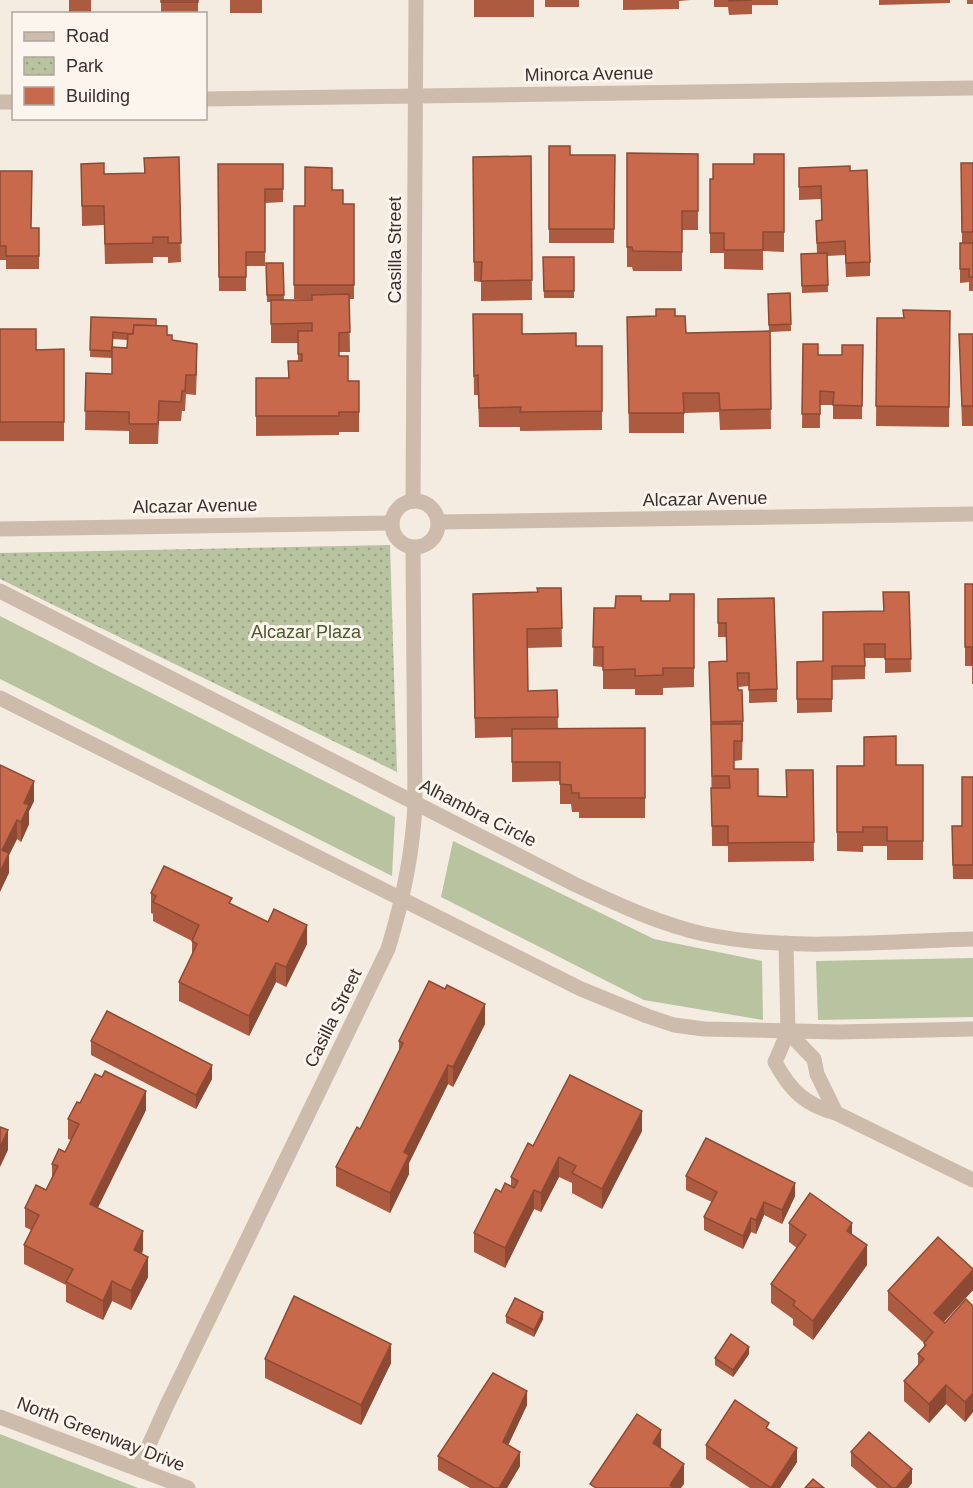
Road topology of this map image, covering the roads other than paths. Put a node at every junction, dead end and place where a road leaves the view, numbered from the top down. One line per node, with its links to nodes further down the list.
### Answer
1 (416, 0): 3 (street, Casilla Street)
2 (973, 88): 3 (street, Minorca Avenue)
3 (416, 96): 4 (street, Minorca Avenue); 5 (street, Casilla Street)
4 (207, 99)
5 (413, 501): 7 (street); 8 (street)
6 (973, 514): 7 (street, Alcazar Avenue)
7 (438, 522): 10 (street)
8 (392, 523): 9 (street, Alcazar Avenue); 10 (street)
9 (0, 529)
10 (413, 548): 13 (street, Casilla Street)
11 (0, 591): 13 (street, Alhambra Circle)
12 (0, 698): 14 (street)
13 (416, 802): 14 (street, Casilla Street); 16 (street, Alhambra Circle)
14 (403, 901): 18 (street); 22 (street, Casilla Street)
15 (973, 939): 16 (street, Alhambra Circle)
16 (786, 943): 18 (street)
17 (973, 1029): 18 (street)
18 (789, 1032): 19 (street); 19 (street)
19 (836, 1113): 20 (street)
20 (973, 1180)
21 (0, 1417): 22 (street, North Greenway Drive)
22 (138, 1469): 23 (street, North Greenway Drive)
23 (188, 1488)

